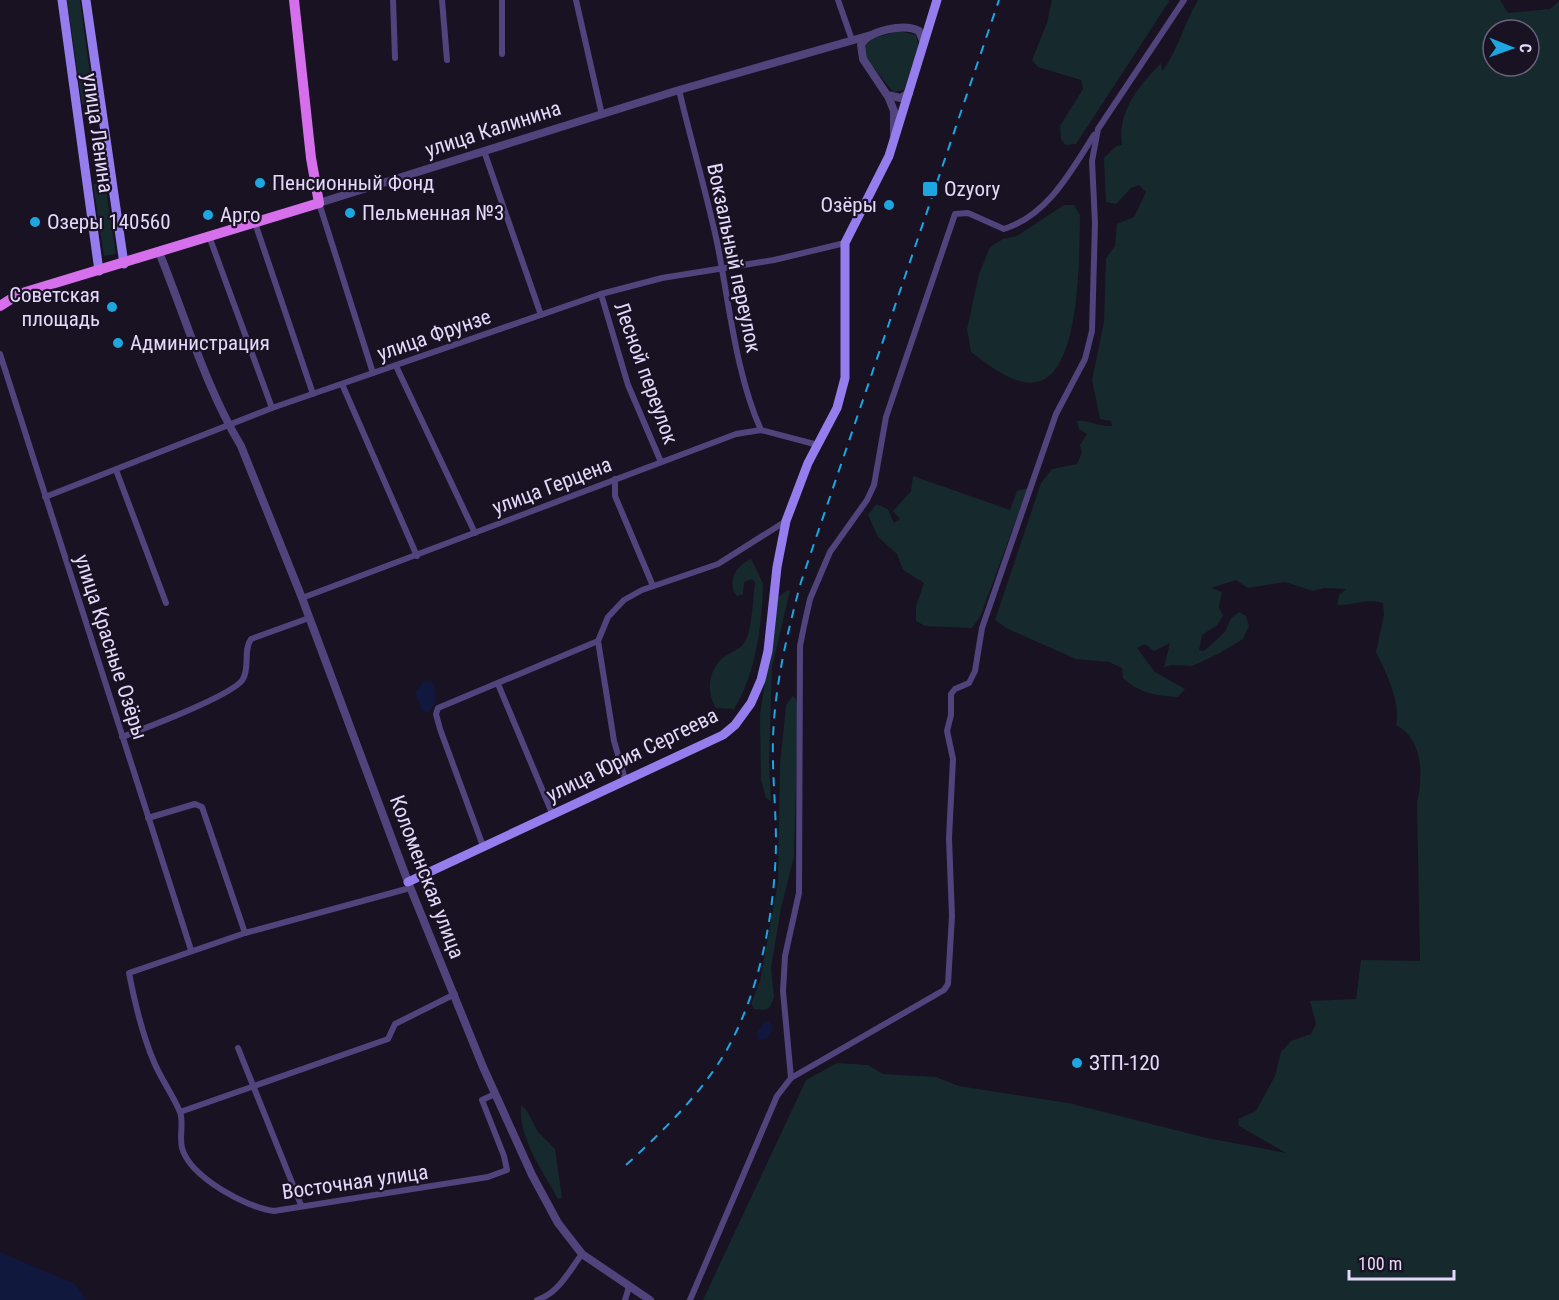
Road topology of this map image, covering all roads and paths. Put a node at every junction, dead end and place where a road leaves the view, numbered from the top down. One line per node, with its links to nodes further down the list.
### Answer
1 (62, 0): 32 (main road, улица Ленина)
2 (86, 0): 30 (main road, улица Ленина)
3 (294, 0): 26 (main road)
4 (393, 0): 16 (street)
5 (442, 0): 18 (street)
6 (502, 0): 15 (street)
7 (576, 0): 22 (street)
8 (838, 0): 12 (street)
9 (937, 0): 14 (main road)
10 (1184, 0): 23 (street)
11 (871, 35): 12 (street, улица Калинина); 14 (street); 17 (street)
12 (852, 40): 13 (street, улица Калинина)
13 (840, 44): 17 (street); 19 (street, улица Калинина)
14 (924, 48): 20 (main road)
15 (502, 54)
16 (395, 58)
17 (862, 59): 21 (street)
18 (447, 60)
19 (679, 90): 22 (street, улица Калинина); 34 (street, Вокзальный переулок)
20 (909, 93): 21 (street); 24 (main road, улица Юрия Сергеева)
21 (887, 95): 24 (street)
22 (602, 115): 25 (street, улица Калинина)
23 (1098, 129): 72 (street); 72 (street)
24 (894, 140): 29 (main road, улица Юрия Сергеева)
25 (484, 152): 26 (street, улица Калинина); 38 (street)
26 (319, 203): 27 (main road, улица Калинина); 41 (street)
27 (255, 223): 28 (main road, улица Калинина); 43 (street)
28 (209, 236): 31 (main road, улица Калинина); 44 (street)
29 (845, 243): 34 (street, улица Фрунзе); 47 (main road, улица Юрия Сергеева)
30 (121, 250): 32 (main road); 33 (main road, улица Ленина)
31 (159, 252): 33 (main road); 45 (street, Коломенская улица)
32 (97, 257): 35 (main road, улица Ленина)
33 (124, 264): 35 (main road)
34 (720, 268): 36 (street, улица Фрунзе); 46 (street, Вокзальный переулок)
35 (99, 272): 37 (main road)
36 (601, 294): 38 (street, улица Фрунзе); 48 (street, Лесной переулок)
37 (0, 306)
38 (541, 315): 40 (street, улица Фрунзе)
39 (0, 354): 51 (street, улица Красные Озёры)
40 (396, 366): 41 (street, улица Фрунзе); 53 (street)
41 (373, 373): 42 (street, улица Фрунзе)
42 (342, 384): 43 (street, улица Фрунзе); 54 (street)
43 (313, 394): 44 (street, улица Фрунзе)
44 (272, 408): 45 (street, улица Фрунзе)
45 (229, 427): 49 (street, улица Фрунзе); 56 (street, Коломенская улица)
46 (761, 430): 47 (street, улица Герцена); 48 (street, улица Герцена)
47 (818, 445): 52 (main road, улица Юрия Сергеева)
48 (661, 462): 50 (street, улица Герцена)
49 (116, 470): 51 (street, улица Фрунзе); 57 (street)
50 (615, 479): 53 (street, улица Герцена); 55 (street)
51 (45, 497): 61 (street, улица Красные Озёры)
52 (786, 521): 55 (street); 62 (main road, улица Юрия Сергеева)
53 (475, 533): 54 (street, улица Герцена)
54 (417, 556): 56 (street, улица Герцена)
55 (653, 586): 59 (street)
56 (302, 598): 58 (street, Коломенская улица)
57 (166, 603)
58 (309, 618): 61 (street); 66 (street, Коломенская улица)
59 (597, 641): 60 (street); 62 (street)
60 (498, 684): 63 (street); 65 (street)
61 (122, 736): 64 (street, улица Красные Озёры)
62 (626, 779): 63 (main road, улица Юрия Сергеева)
63 (552, 813): 65 (main road, улица Юрия Сергеева)
64 (148, 818): 67 (street); 68 (street, улица Красные Озёры)
65 (483, 846): 66 (main road, улица Юрия Сергеева)
66 (409, 885): 67 (street, улица Юрия Сергеева); 70 (street, Коломенская улица)
67 (245, 933): 68 (street, улица Юрия Сергеева)
68 (191, 950): 69 (street, улица Юрия Сергеева)
69 (129, 973): 75 (street, Восточная улица)
70 (455, 994): 73 (street); 74 (street, Коломенская улица)
71 (238, 1048): 73 (street)
72 (791, 1078): 82 (street)
73 (253, 1086): 75 (street); 76 (street)
74 (495, 1094): 76 (street, Восточная улица); 77 (street, Коломенская улица)
75 (180, 1112): 76 (street, Восточная улица)
76 (301, 1205)
77 (582, 1254): 78 (street, Коломенская улица); 79 (street)
78 (629, 1287): 80 (street); 81 (street, Коломенская улица)
79 (537, 1300)
80 (625, 1300)
81 (650, 1300)
82 (690, 1300)

